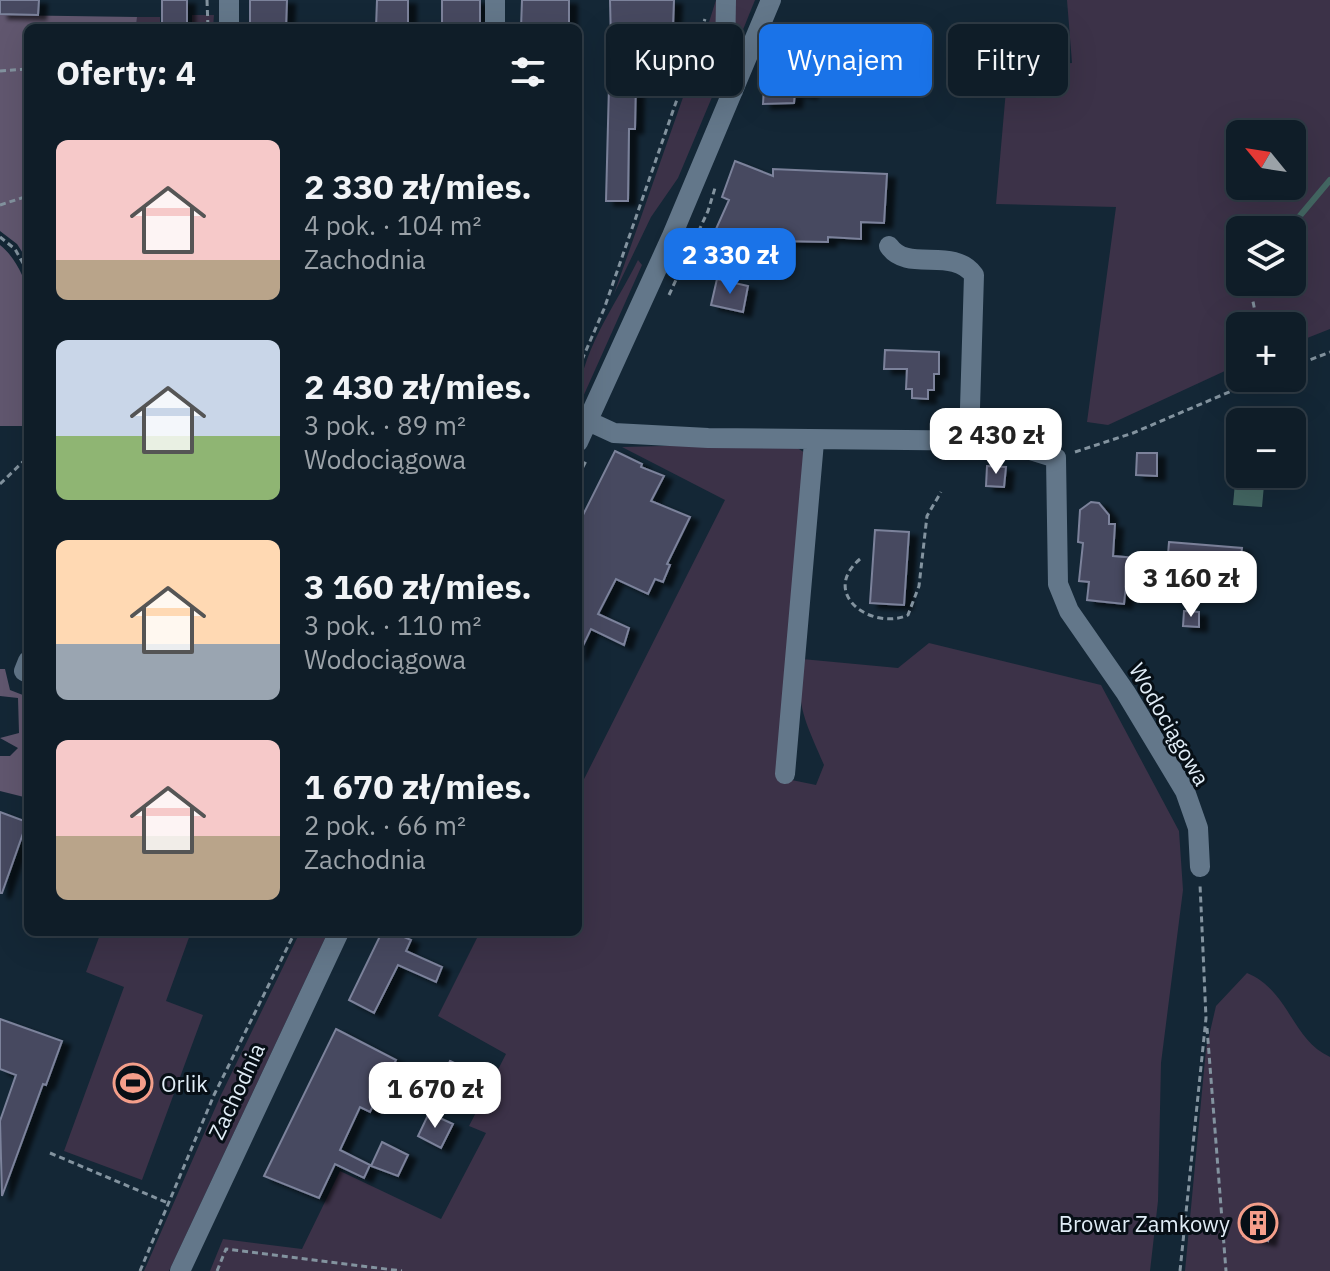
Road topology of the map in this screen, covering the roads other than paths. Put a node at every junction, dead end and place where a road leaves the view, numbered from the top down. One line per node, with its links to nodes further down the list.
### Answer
1 (229, 0): 5 (street)
2 (495, 0): 6 (street)
3 (726, 0): 7 (street)
4 (771, 0): 8 (street)
5 (229, 24)
6 (495, 24)
7 (726, 24)
8 (743, 53)
9 (722, 96): 11 (street)
10 (889, 246): 13 (street)
11 (588, 421): 12 (street); 14 (street)
12 (582, 434)
13 (969, 441): 14 (street); 16 (street, Wodociągowa)
14 (814, 442): 15 (street)
15 (785, 774)
16 (1200, 867)
17 (337, 936): 18 (street, Zachodnia)
18 (180, 1271)

